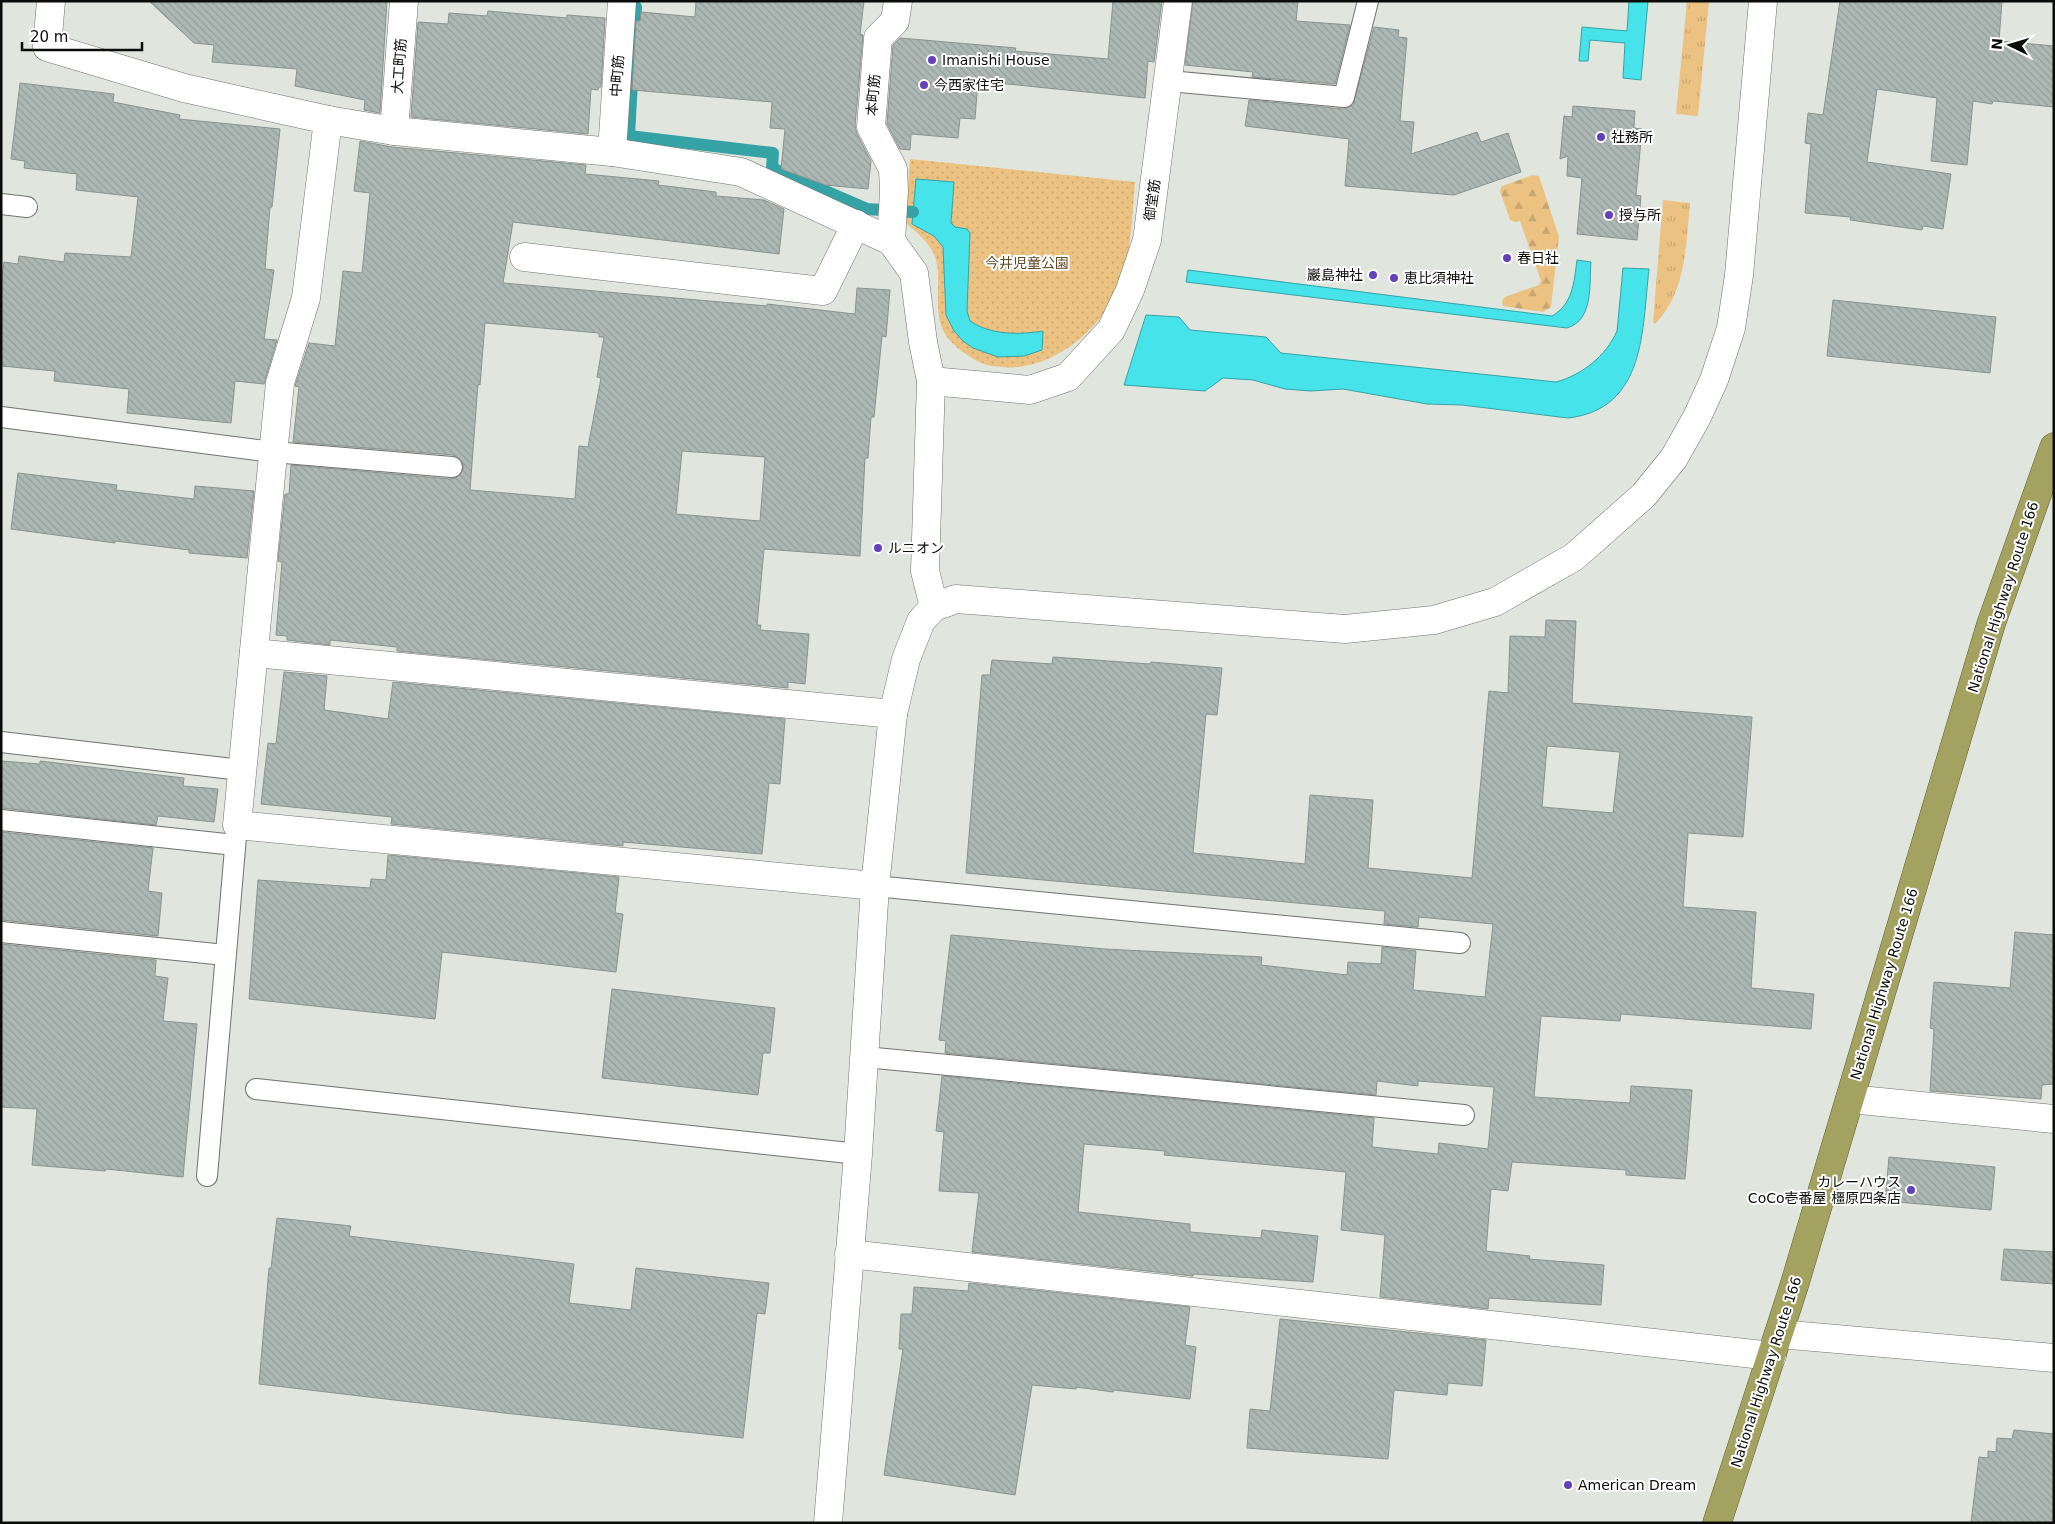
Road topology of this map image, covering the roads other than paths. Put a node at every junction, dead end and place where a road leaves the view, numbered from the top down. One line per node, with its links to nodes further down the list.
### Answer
1 (51, 1): 9 (street)
2 (404, 1): 10 (street, 大工町筋)
3 (622, 1): 11 (street, 中町筋)
4 (898, 1): 15 (street, 本町筋)
5 (1178, 1): 8 (street, 御堂筋)
6 (1368, 1): 8 (lane)
7 (1763, 1): 22 (street)
8 (1169, 81): 17 (street, 御堂筋)
9 (328, 120): 10 (street); 20 (street)
10 (394, 131): 11 (street)
11 (612, 152): 14 (street)
12 (1, 204): 13 (lane)
13 (27, 207)
14 (856, 224): 15 (street); 16 (street)
15 (892, 233): 17 (street)
16 (524, 257)
17 (931, 382): 22 (street)
18 (1, 417): 20 (lane)
19 (2054, 447): 35 (highway, National Highway Route 166)
20 (273, 452): 21 (lane); 23 (street)
21 (452, 467)
22 (934, 607): 24 (street)
23 (254, 652): 24 (street); 26 (street)
24 (893, 714): 29 (street)
25 (1, 742): 26 (lane)
26 (242, 770): 28 (street)
27 (1, 820): 28 (lane)
28 (236, 835): 29 (street); 32 (lane)
29 (875, 886): 31 (lane); 33 (street)
30 (1, 932): 32 (lane)
31 (1460, 943)
32 (225, 956): 39 (lane)
33 (865, 1057): 36 (lane); 38 (street)
34 (256, 1089): 38 (lane)
35 (1850, 1099): 37 (street); 41 (highway, National Highway Route 166)
36 (1464, 1115)
37 (2054, 1119)
38 (858, 1154): 40 (street)
39 (207, 1176)
40 (849, 1254): 41 (street); 43 (street)
41 (1775, 1345): 42 (street); 44 (highway, National Highway Route 166)
42 (2054, 1358)
43 (828, 1523)
44 (1717, 1523)

